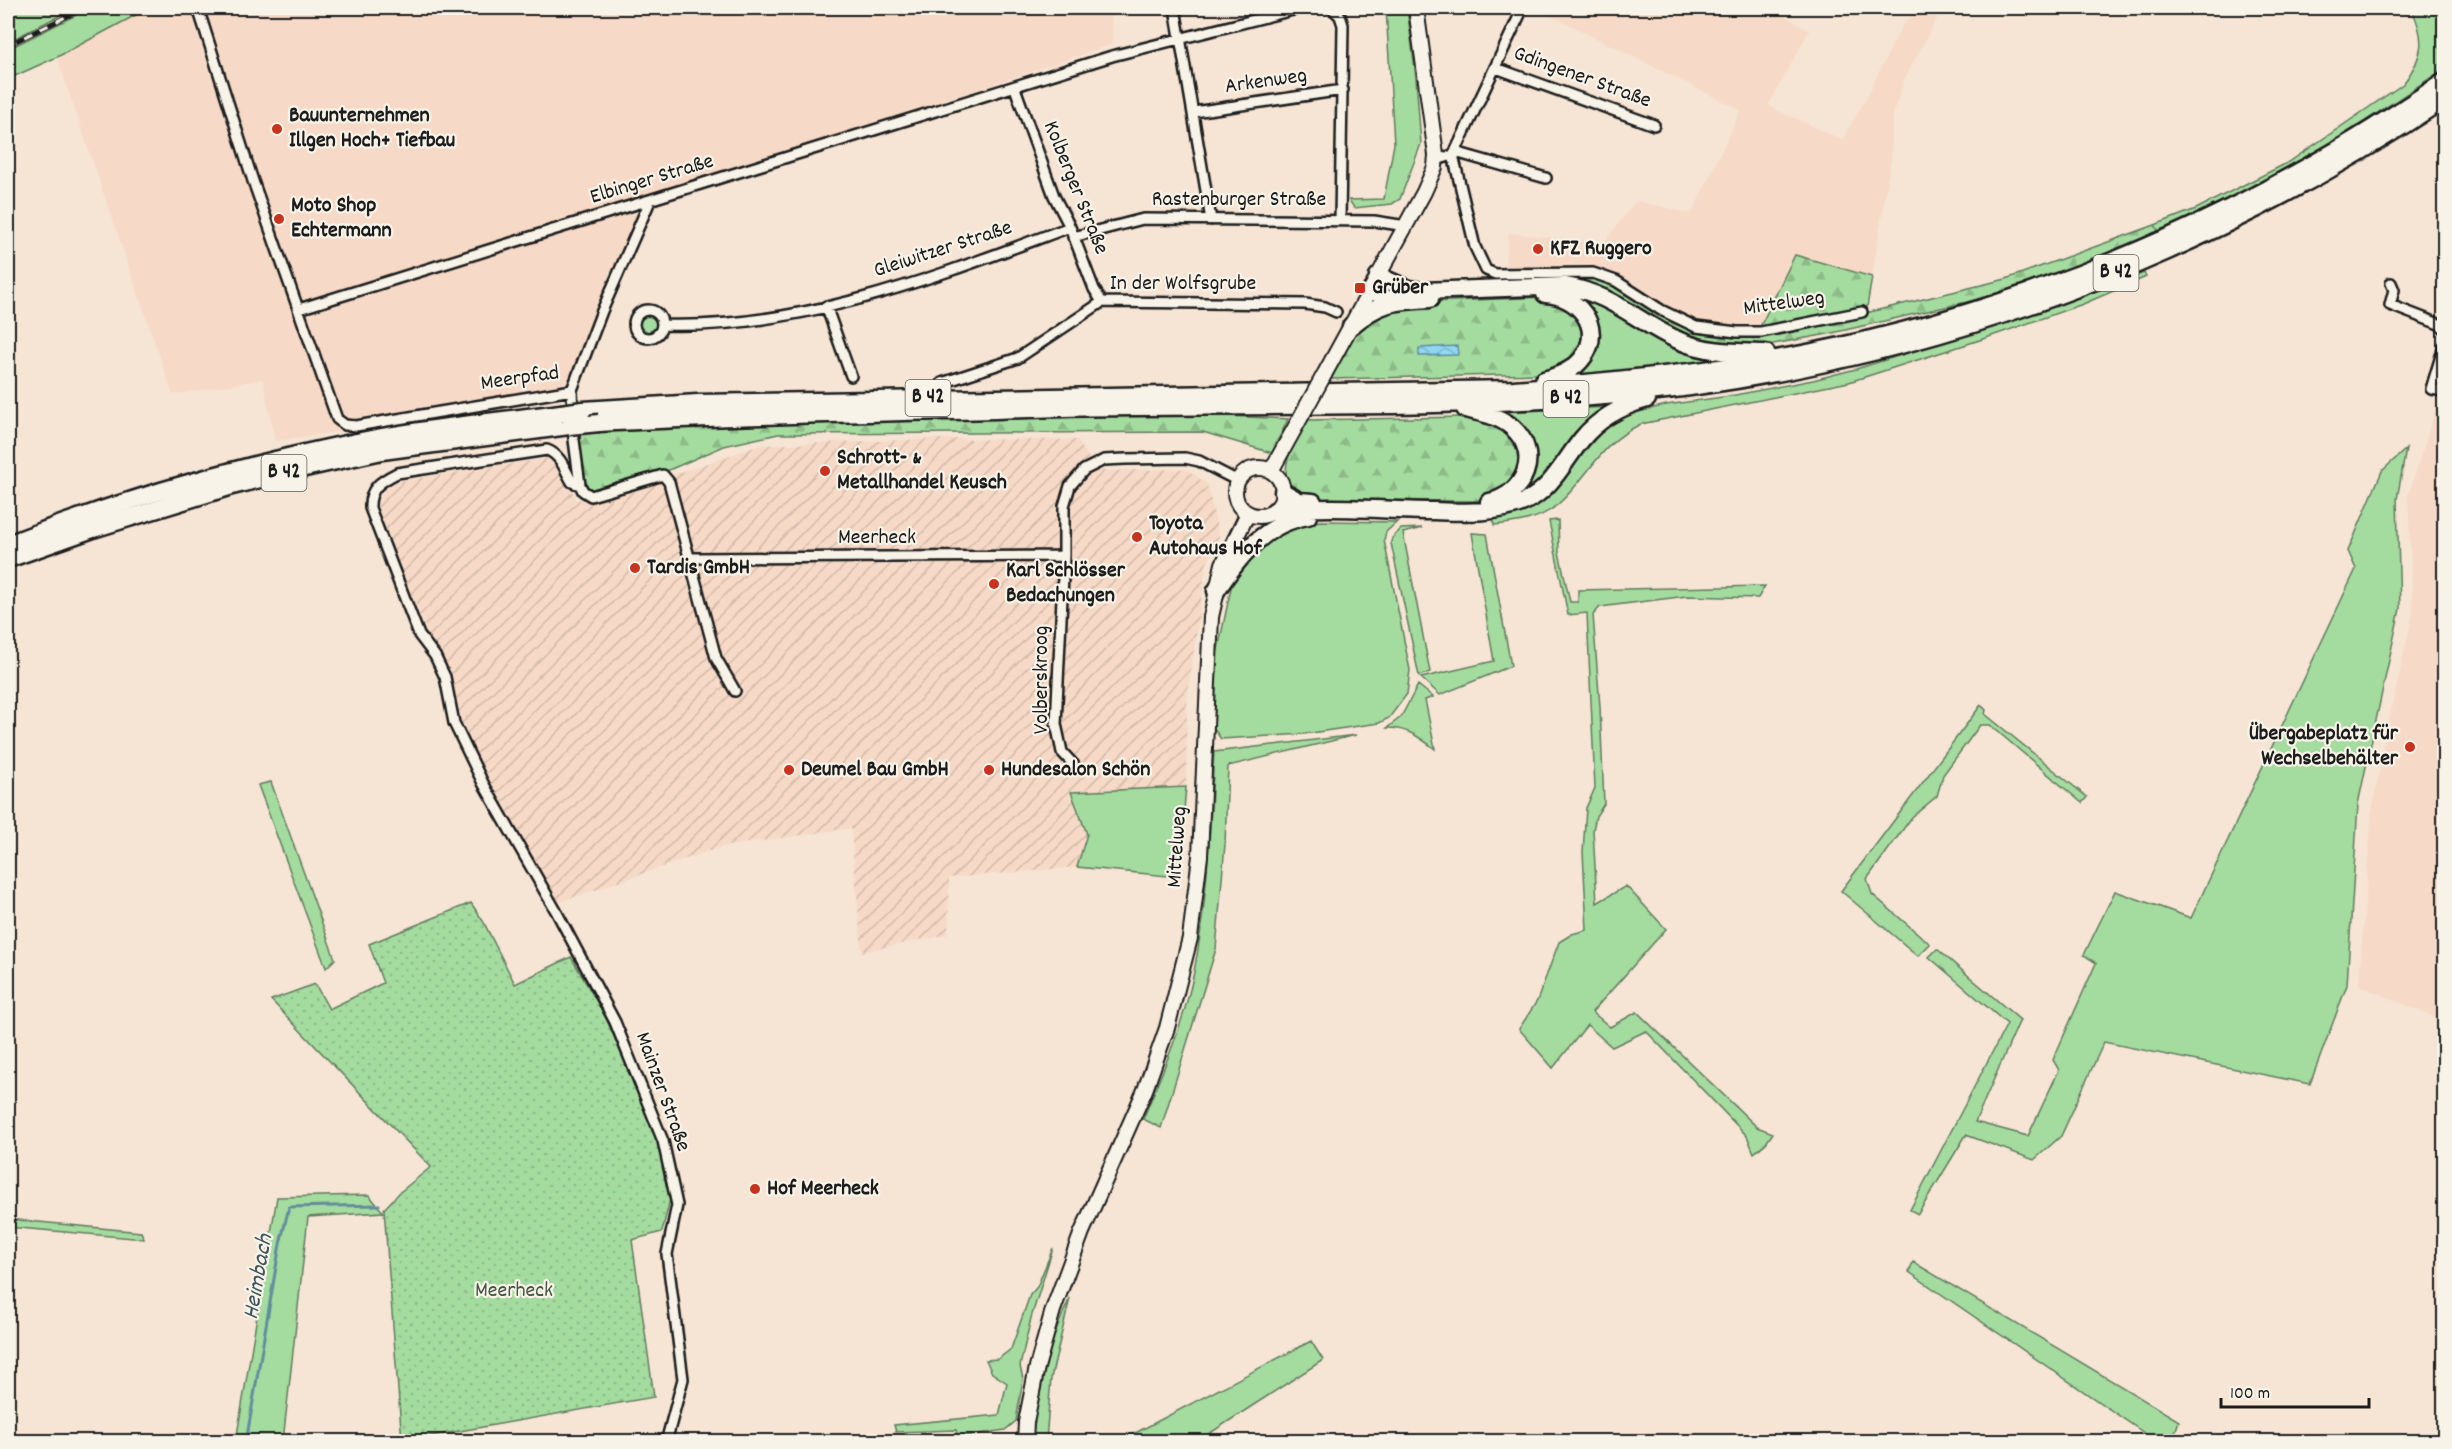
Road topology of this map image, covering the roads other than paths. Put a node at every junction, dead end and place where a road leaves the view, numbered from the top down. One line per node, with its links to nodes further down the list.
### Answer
1 (198, 8): 29 (street, Meerpfad)
2 (1175, 8): 7 (street)
3 (1301, 8): 7 (street, Elbinger Straße)
4 (1332, 8): 11 (street)
5 (1416, 8): 16 (main road)
6 (1523, 8): 8 (street)
7 (1180, 39): 10 (street, Elbinger Straße); 13 (street)
8 (1496, 68): 14 (street, Gdingener Straße); 15 (street)
9 (2445, 82): 36 (highway, B 42)
10 (1015, 88): 18 (street, Elbinger Straße); 22 (street, Kolberger Straße)
11 (1343, 90): 13 (street, Arkenweg); 20 (street)
12 (2445, 99): 39 (highway, B 42)
13 (1194, 112): 19 (street)
14 (1654, 125)
15 (1454, 154): 16 (street); 17 (street); 31 (street, Mittelweg)
16 (1436, 159): 21 (main road)
17 (1546, 178)
18 (650, 201): 29 (street, Elbinger Straße); 41 (street)
19 (1210, 220): 20 (street, Rastenburger Straße); 23 (street, Rastenburger Straße)
20 (1340, 220): 21 (street, Rastenburger Straße)
21 (1406, 226): 24 (main road)
22 (1070, 227): 23 (street, Kolberger Straße); 28 (street, Gleiwitzer Straße)
23 (1073, 237): 27 (street, Kolberger Straße)
24 (1375, 282): 26 (highway); 33 (main road); 36 (highway)
25 (2391, 283): 34 (street)
26 (1396, 301): 33 (highway); 40 (highway)
27 (1102, 302): 30 (street, In der Wolfsgrube); 38 (street, In der Wolfsgrube)
28 (826, 306): 32 (street, Gleiwitzer Straße); 37 (street)
29 (299, 309): 41 (street, Meerpfad)
30 (1336, 312)
31 (1862, 312)
32 (662, 326)
33 (1351, 326): 45 (main road, bridge)
34 (2445, 328)
35 (2445, 346): 42 (street)
36 (1800, 354): 40 (highway, B 42)
37 (851, 376)
38 (942, 383)
39 (1688, 387): 43 (highway, B 42); 49 (highway)
40 (1514, 388): 44 (highway, B 42, bridge)
41 (572, 390): 47 (street, Meerpfad)
42 (2445, 391)
43 (1444, 404): 44 (highway, B 42, bridge); 48 (highway)
44 (565, 419): 52 (highway, B 42); 55 (highway, B 42)
45 (1270, 471): 46 (main road); 48 (main road)
46 (1238, 481): 51 (main road); 53 (street, Volberskroog)
47 (580, 484): 54 (street); 59 (street, Mainzer Straße)
48 (1283, 492): 50 (main road)
49 (1344, 510): 50 (highway); 56 (highway)
50 (1274, 511): 51 (main road)
51 (1248, 513): 56 (main road, Mittelweg)
52 (8, 544)
53 (1064, 556): 54 (street, Meerheck); 58 (street, Volberskroog)
54 (691, 558): 57 (street)
55 (8, 559)
56 (1216, 591): 60 (main road, Mittelweg)
57 (735, 691)
58 (1074, 765)
59 (666, 1442)
60 (1025, 1442)

